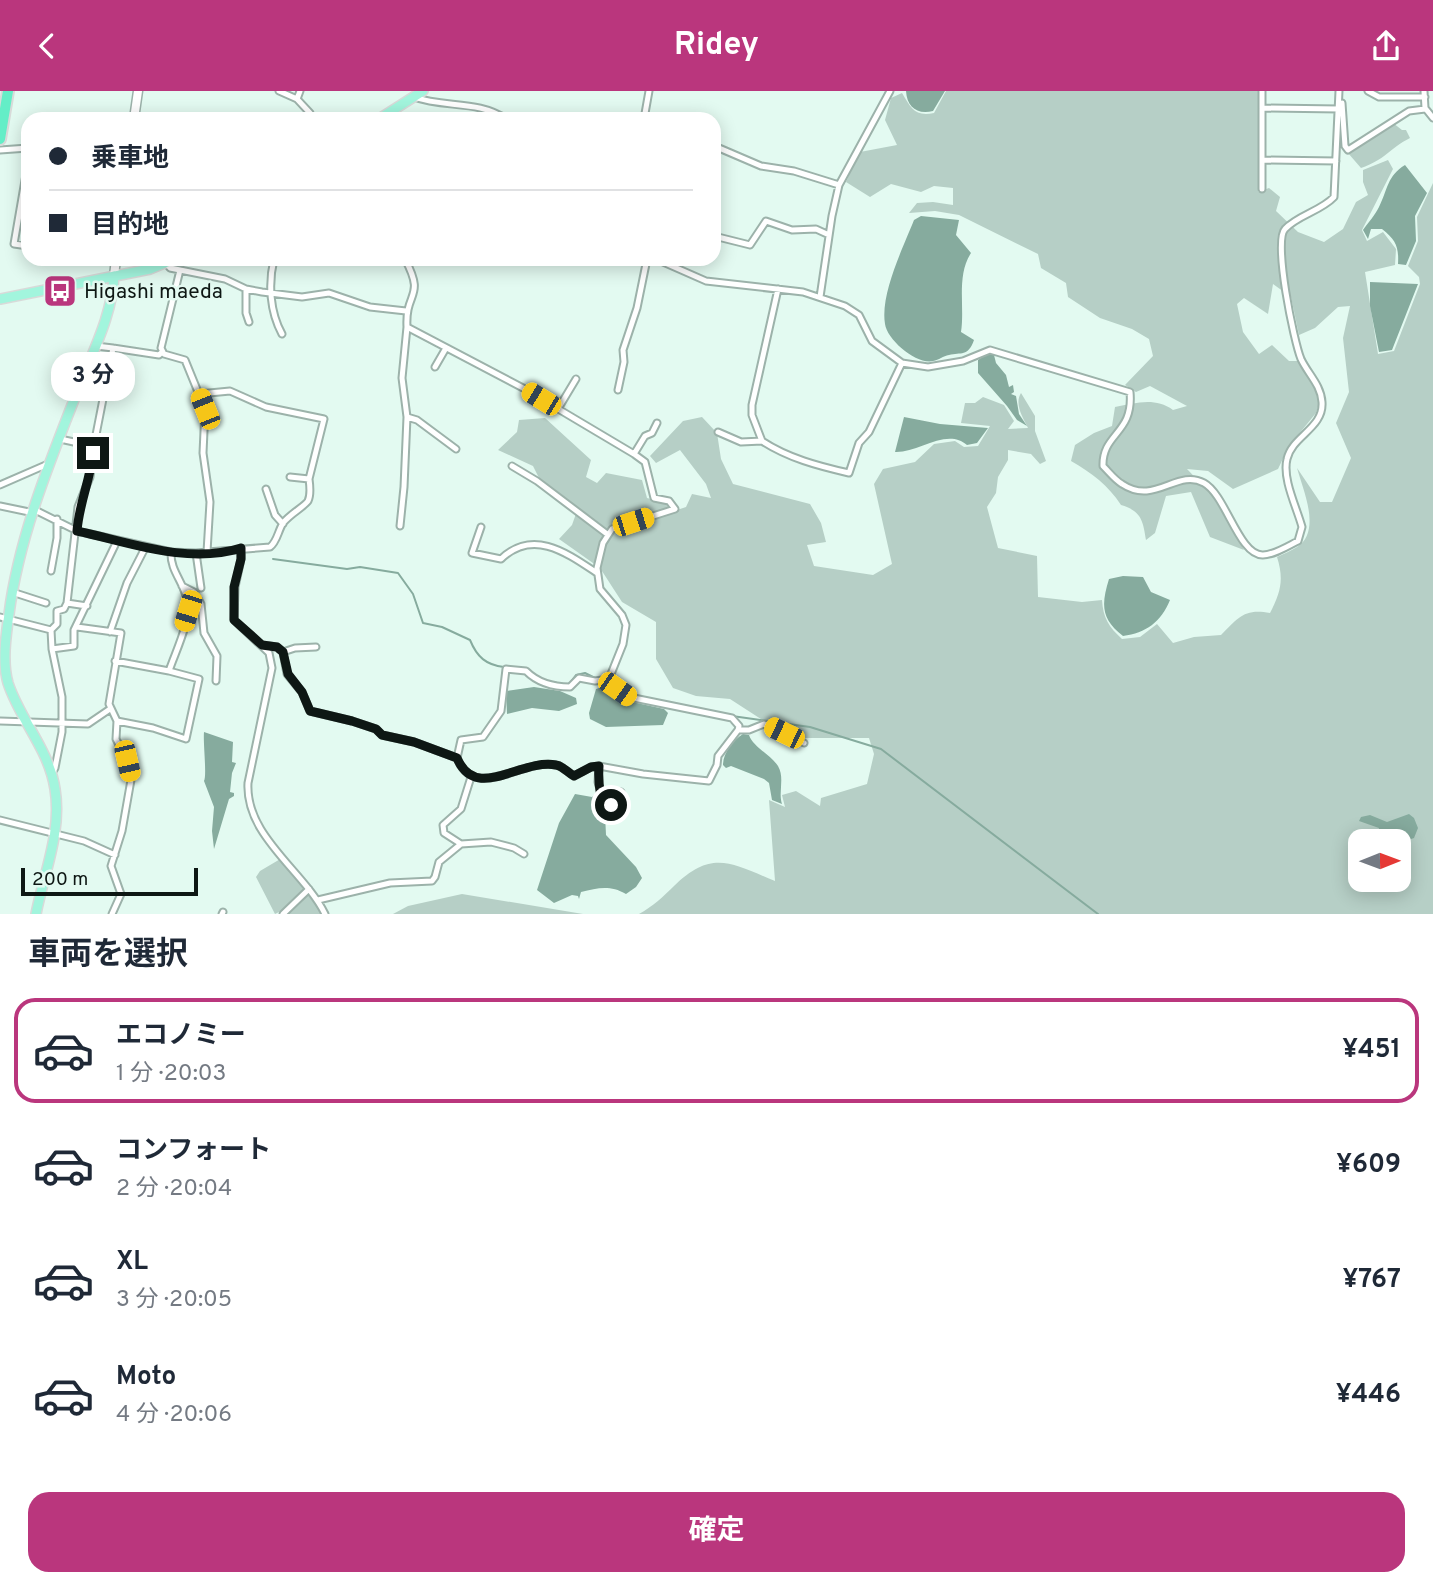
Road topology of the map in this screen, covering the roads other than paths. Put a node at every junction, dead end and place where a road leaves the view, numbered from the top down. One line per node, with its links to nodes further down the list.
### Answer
1 (2, 91): 15 (highway)
2 (8, 91): 25 (highway)
3 (138, 91): 19 (street)
4 (279, 91): 14 (street)
5 (300, 91): 14 (street)
6 (423, 91): 13 (main road)
7 (649, 91): 23 (street)
8 (890, 91): 31 (street)
9 (1262, 91): 16 (street)
10 (1340, 91): 17 (street); 18 (street)
11 (1368, 91): 12 (street)
12 (1424, 94): 17 (street)
13 (414, 97): 21 (main road); 22 (street)
14 (297, 99): 20 (street)
15 (0, 101)
16 (1262, 108): 18 (street); 29 (street)
17 (1425, 109): 24 (street)
18 (1339, 110): 30 (street)
19 (135, 112)
20 (309, 112)
21 (390, 112)
22 (493, 112)
23 (645, 112)
24 (1433, 118)
25 (0, 139)
26 (21, 148): 28 (street)
27 (721, 149): 31 (street)
28 (0, 150)
29 (1262, 160): 30 (street); 32 (street)
30 (1336, 161): 59 (street)
31 (839, 185): 34 (street)
32 (1262, 190)
33 (21, 201): 36 (street)
34 (829, 235): 35 (street); 49 (street)
35 (721, 238)
36 (21, 245)
37 (115, 266): 45 (street)
38 (151, 266): 45 (main road)
39 (170, 266): 44 (street)
40 (272, 266): 48 (street)
41 (408, 266): 51 (street)
42 (646, 266): 62 (street)
43 (672, 266): 47 (street)
44 (180, 270): 46 (street); 58 (street)
45 (114, 276): 50 (main road); 55 (main road)
46 (246, 289): 48 (street); 52 (street)
47 (778, 289): 49 (street); 69 (street)
48 (272, 293): 51 (street); 54 (street)
49 (820, 297): 59 (street)
50 (0, 301)
51 (406, 311): 53 (street)
52 (249, 322)
53 (407, 327): 57 (street); 65 (street)
54 (282, 334)
55 (96, 346): 56 (street); 68 (main road)
56 (113, 348): 58 (street); 71 (street)
57 (446, 348): 60 (street); 64 (street)
58 (162, 352): 63 (street)
59 (902, 363): 69 (street)
60 (435, 367)
61 (576, 379): 64 (street)
62 (618, 390)
63 (202, 393): 76 (street); 91 (street)
64 (558, 409): 72 (street)
65 (407, 417): 70 (street); 83 (street)
66 (657, 423): 72 (street)
67 (718, 432): 69 (street)
68 (60, 439): 71 (street); 73 (main road)
69 (762, 440)
70 (456, 449)
71 (93, 453): 85 (street)
72 (634, 454): 86 (street)
73 (51, 463): 77 (street); 80 (main road)
74 (512, 466): 86 (street)
75 (290, 477): 76 (street)
76 (309, 479): 82 (street)
77 (0, 485)
78 (265, 489): 82 (street)
79 (0, 506): 80 (street)
80 (35, 511): 81 (street); 97 (main road)
81 (57, 519): 85 (street); 93 (street)
82 (283, 524): 89 (street)
83 (400, 526)
84 (481, 527): 94 (street)
85 (77, 531): 87 (street); 99 (street)
86 (607, 534): 94 (street)
87 (117, 541): 88 (street); 100 (street)
88 (145, 548): 90 (street); 104 (street)
89 (241, 548): 91 (street); 105 (street)
90 (171, 552): 92 (street); 95 (street)
91 (207, 552): 92 (street)
92 (197, 553): 96 (street)
93 (51, 571)
94 (597, 573): 112 (street)
95 (182, 586): 110 (street); 111 (street)
96 (201, 587)
97 (12, 592): 98 (street); 101 (main road)
98 (46, 603)
99 (67, 603): 100 (street); 103 (street)
100 (87, 606): 102 (street)
101 (4, 617): 103 (street); 114 (main road)
102 (77, 627): 104 (street); 107 (street)
103 (51, 630): 107 (street)
104 (110, 632): 109 (street)
105 (262, 645): 108 (street); 130 (street)
106 (316, 647): 108 (street)
107 (52, 649): 117 (street)
108 (281, 650): 120 (street)
109 (115, 661): 110 (street); 113 (street)
110 (169, 671): 116 (street)
111 (216, 681)
112 (601, 681): 118 (street); 120 (street)
113 (110, 709): 116 (street); 117 (street)
114 (27, 720): 115 (street); 117 (street); 122 (main road)
115 (0, 721)
116 (117, 721): 129 (street)
117 (62, 725): 122 (street)
118 (738, 730): 119 (street); 121 (street)
119 (804, 743)
120 (457, 758): 123 (street)
121 (599, 766): 123 (street); 124 (street)
122 (52, 773): 126 (main road)
123 (471, 777): 127 (street)
124 (621, 792)
125 (0, 820): 126 (street)
126 (55, 834): 129 (street); 132 (main road)
127 (461, 844): 128 (street); 131 (street)
128 (524, 854)
129 (115, 855): 133 (street)
130 (309, 889): 131 (street); 134 (street)
131 (318, 900): 135 (street)
132 (36, 914)
133 (112, 914)
134 (282, 914)
135 (325, 914)

